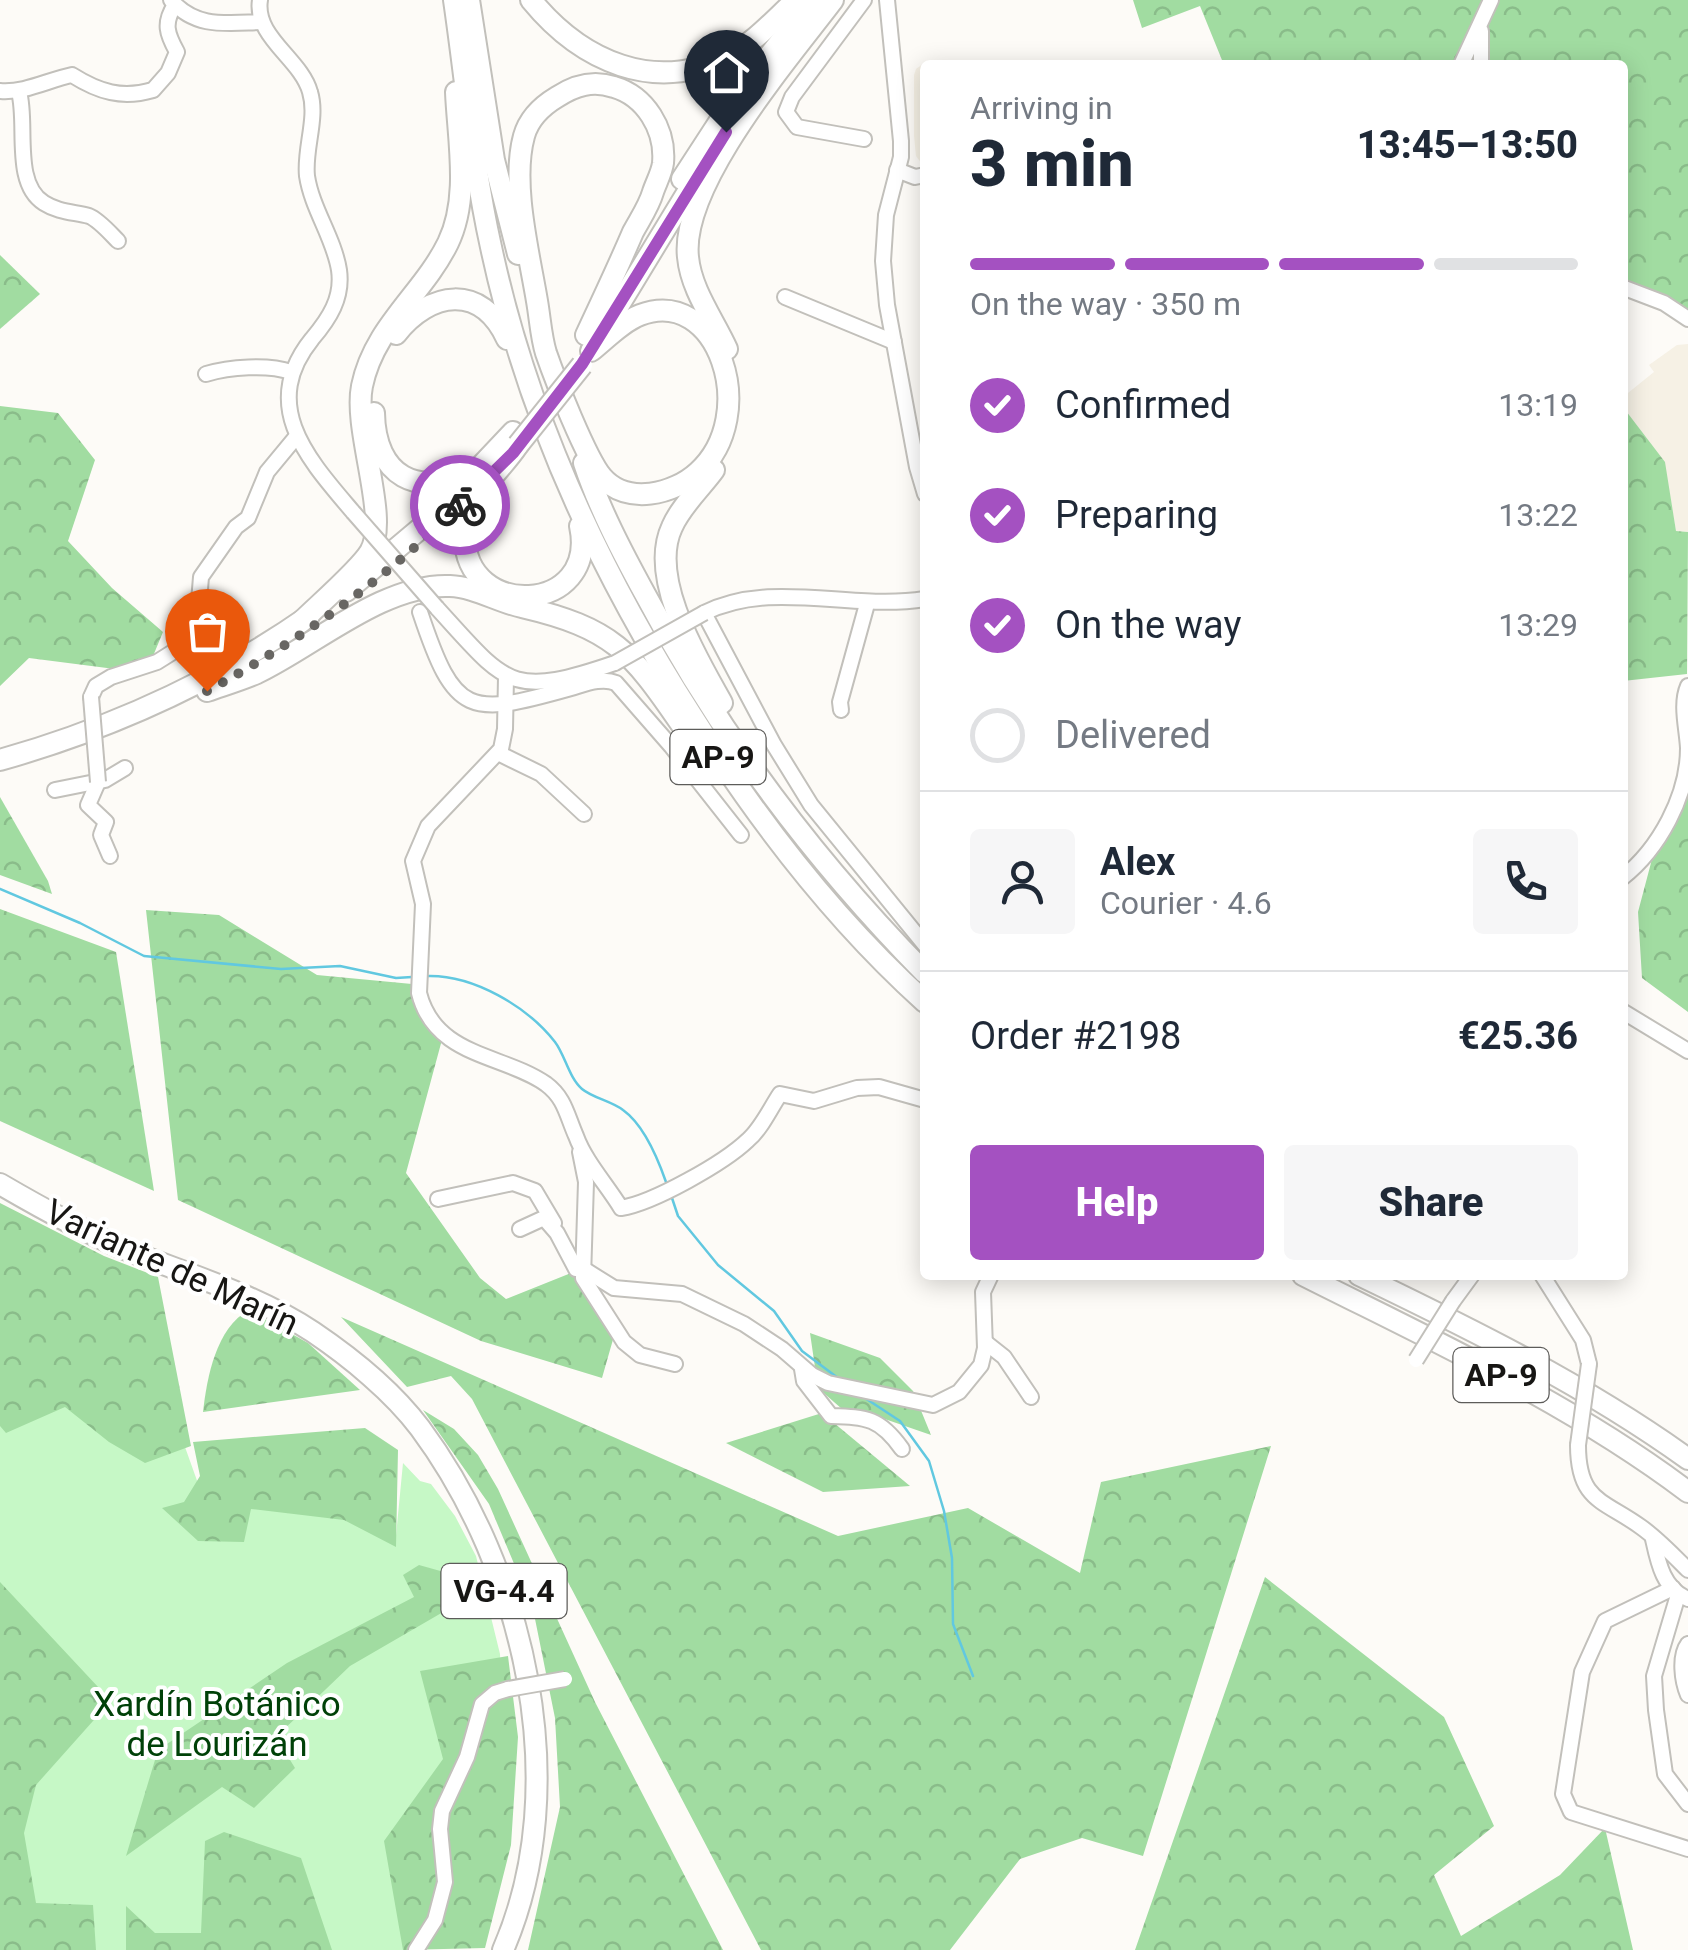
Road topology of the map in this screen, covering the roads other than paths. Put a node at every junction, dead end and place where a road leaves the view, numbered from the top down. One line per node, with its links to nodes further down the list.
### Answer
1 (260, 0): 12 (street)
2 (453, 0): 30 (highway, AP-9); 40 (highway)
3 (469, 0): 27 (highway, AP-9)
4 (530, 0): 5 (highway)
5 (796, 0)
6 (814, 0): 26 (highway)
7 (832, 0): 26 (highway); 53 (highway)
8 (864, 0): 18 (street)
9 (887, 0): 19 (street)
10 (1491, 0): 13 (street)
11 (173, 3): 12 (street); 17 (street)
12 (262, 22): 28 (street)
13 (1482, 26): 14 (street); 15 (street)
14 (1464, 60)
15 (1481, 60)
16 (0, 91): 17 (street)
17 (18, 92): 21 (street)
18 (864, 139)
19 (897, 170): 20 (street); 25 (street)
20 (920, 176)
21 (118, 241)
22 (1628, 288): 24 (street)
23 (785, 297): 25 (street)
24 (1688, 319)
25 (894, 342): 34 (street)
26 (584, 350): 27 (highway); 27 (highway); 32 (highway)
27 (545, 351): 53 (highway, AP-9)
28 (292, 372): 29 (street); 31 (street)
29 (206, 374)
30 (530, 386): 33 (highway); 35 (highway, AP-9)
31 (296, 437): 41 (street, bridge); 50 (street, bridge)
32 (515, 443): 33 (highway); 35 (highway); 43 (highway)
33 (491, 458): 40 (highway)
34 (920, 469)
35 (563, 476): 57 (highway, AP-9)
36 (920, 599): 37 (street)
37 (867, 604): 39 (street); 45 (street)
38 (420, 612): 44 (street)
39 (704, 612): 41 (street, bridge); 58 (street)
40 (300, 622): 47 (highway)
41 (506, 678): 44 (street)
42 (1688, 686): 56 (street)
43 (207, 691): 49 (highway); 57 (highway)
44 (507, 704): 46 (street); 54 (street)
45 (841, 710)
46 (498, 753): 52 (street); 64 (street)
47 (0, 760)
48 (125, 768): 50 (street)
49 (0, 772)
50 (98, 782): 51 (street); 55 (street)
51 (55, 790)
52 (584, 814)
53 (784, 814): 59 (highway, AP-9)
54 (741, 835)
55 (110, 856)
56 (1628, 872)
57 (805, 877): 60 (highway, AP-9)
58 (920, 939)
59 (920, 968)
60 (920, 997)
61 (1628, 1015): 62 (street)
62 (1688, 1050)
63 (920, 1099): 64 (street)
64 (576, 1137): 69 (street)
65 (0, 1184): 92 (highway, Variante de Marín / VG-4.4)
66 (438, 1199): 68 (street)
67 (520, 1229): 68 (street)
68 (557, 1233): 69 (street)
69 (582, 1268): 77 (street); 78 (street)
70 (989, 1280): 75 (street)
71 (1313, 1280): 82 (highway, AP-9)
72 (1369, 1280): 81 (highway, AP-9)
73 (1468, 1280): 76 (street, bridge)
74 (1545, 1280): 83 (street, bridge)
75 (985, 1342): 78 (street); 79 (street)
76 (1416, 1360)
77 (676, 1364)
78 (802, 1368): 80 (street)
79 (1031, 1397)
80 (902, 1449)
81 (1688, 1459)
82 (1688, 1492)
83 (1652, 1536): 84 (street); 85 (street)
84 (1688, 1570)
85 (1680, 1594): 89 (street); 90 (street)
86 (1688, 1644): 88 (street)
87 (566, 1680): 91 (street, bridge)
88 (1688, 1695)
89 (1688, 1804)
90 (1688, 1848)
91 (416, 1950)
92 (503, 1950)

